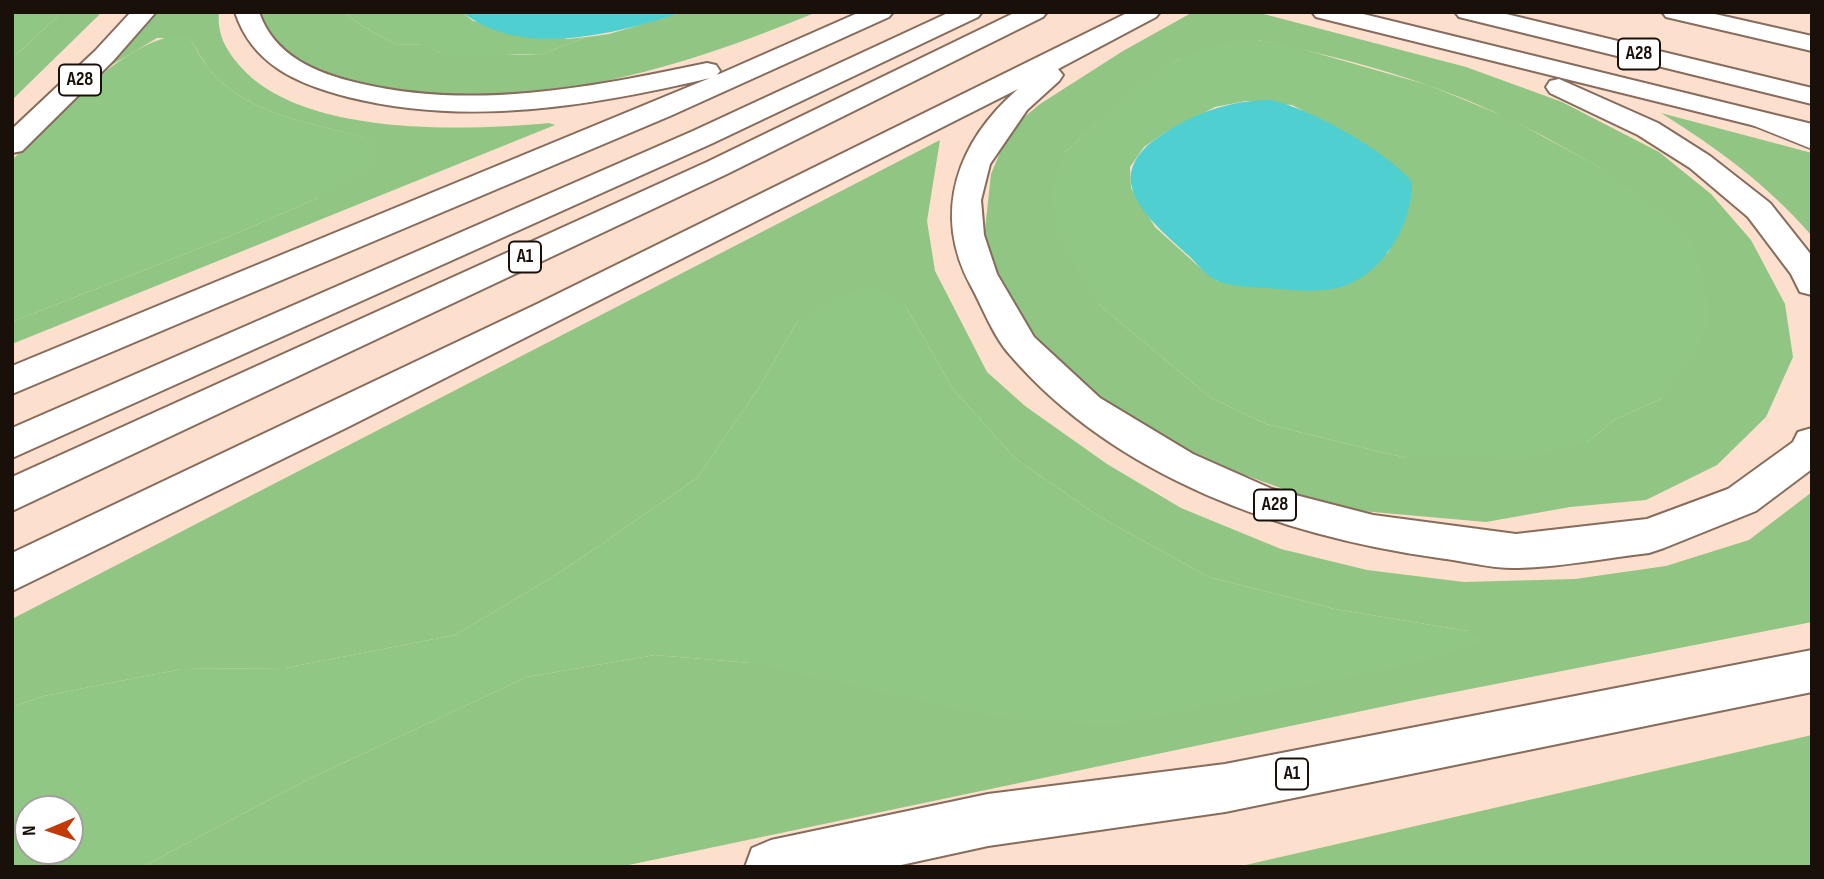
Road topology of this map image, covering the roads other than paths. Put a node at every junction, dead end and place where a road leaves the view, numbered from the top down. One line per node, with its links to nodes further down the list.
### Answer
1 (144, 12): 22 (highway, A28)
2 (247, 12): 16 (highway)
3 (881, 12): 16 (highway)
4 (970, 12): 26 (highway, A1)
5 (1035, 12): 27 (highway, A1)
6 (1148, 12): 15 (highway)
7 (1324, 12): 14 (highway, A28)
8 (1467, 12): 18 (highway, A28)
9 (1560, 12): 17 (highway, A28)
10 (1674, 12): 13 (highway, A28)
11 (1685, 12): 12 (highway)
12 (1812, 23)
13 (1812, 44)
14 (1448, 45): 19 (highway, A28); 23 (highway, A28)
15 (1075, 52): 25 (highway, A28); 28 (highway)
16 (786, 54): 24 (highway)
17 (1812, 71)
18 (1812, 96)
19 (1745, 116): 20 (highway, A28); 21 (lane, A28)
20 (1812, 132)
21 (1812, 144)
22 (12, 145)
23 (1812, 284)
24 (12, 381)
25 (1812, 443)
26 (12, 444)
27 (12, 495)
28 (12, 573)
29 (1812, 671): 30 (highway, A1)
30 (771, 867)

